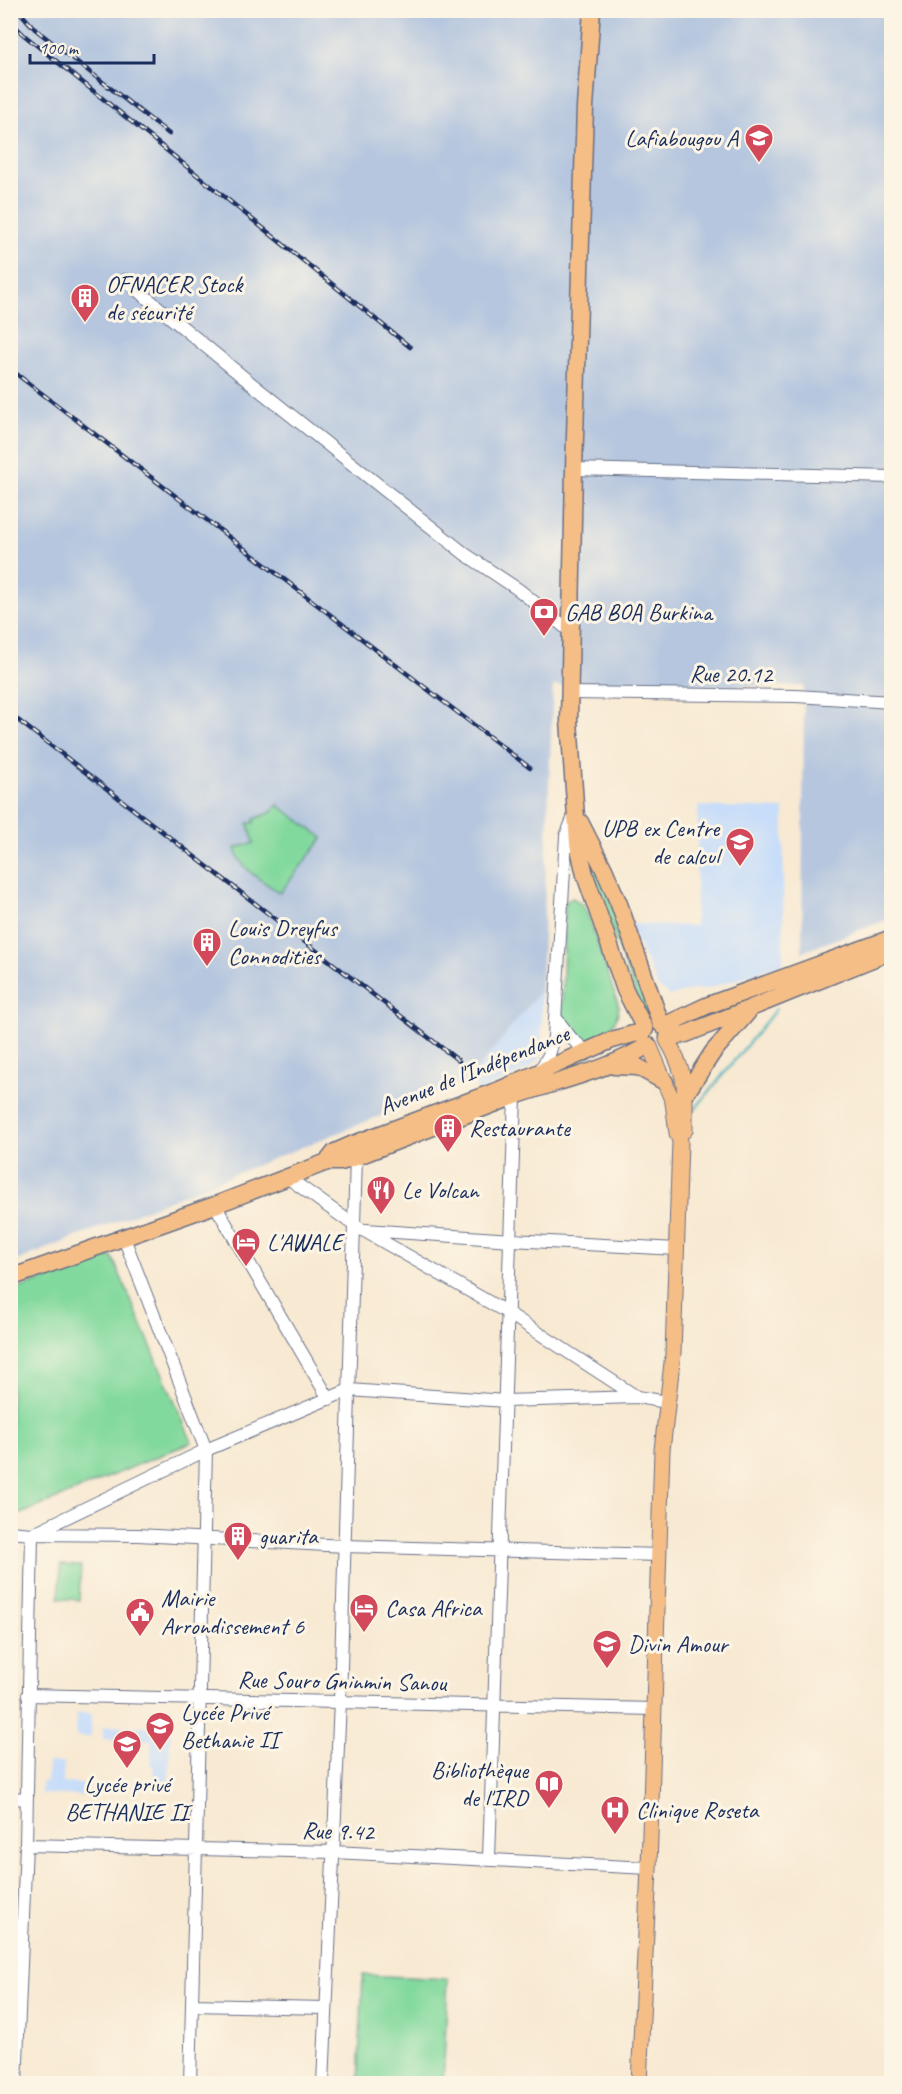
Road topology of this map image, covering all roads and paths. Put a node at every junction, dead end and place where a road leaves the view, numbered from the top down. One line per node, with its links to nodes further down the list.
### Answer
1 (592, 10): 3 (highway)
2 (125, 280): 5 (street)
3 (574, 469): 4 (street); 5 (highway)
4 (891, 477)
5 (571, 632): 6 (highway)
6 (570, 693): 7 (street, Rue 20.12); 8 (highway)
7 (891, 702)
8 (575, 813): 12 (street); 13 (highway); 13 (highway)
9 (891, 938): 13 (highway, Avenue de l'Indépendance)
10 (891, 951): 11 (highway, Avenue de l'Indépendance)
11 (753, 1007): 13 (highway, Avenue de l'Indépendance); 18 (highway)
12 (556, 1018): 14 (street); 16 (street)
13 (655, 1035): 14 (highway, Avenue de l'Indépendance); 15 (highway, Avenue de l'Indépendance); 17 (main road); 18 (main road)
14 (585, 1050): 16 (highway, Avenue de l'Indépendance)
15 (601, 1068): 17 (highway); 19 (highway, Avenue de l'Indépendance)
16 (539, 1072): 22 (highway, Avenue de l'Indépendance)
17 (665, 1082): 20 (main road)
18 (685, 1095): 20 (main road)
19 (515, 1096): 21 (highway, Avenue de l'Indépendance); 27 (street)
20 (680, 1141): 28 (main road)
21 (356, 1157): 22 (highway, Avenue de l'Indépendance); 25 (street)
22 (327, 1162): 23 (highway, Avenue de l'Indépendance)
23 (287, 1177): 24 (highway, Avenue de l'Indépendance); 25 (street)
24 (215, 1205): 26 (highway, Avenue de l'Indépendance); 33 (street)
25 (358, 1227): 27 (street); 30 (street); 31 (street)
26 (124, 1238): 29 (highway, Avenue de l'Indépendance); 36 (street)
27 (512, 1240): 28 (street); 30 (street)
28 (677, 1249): 35 (main road)
29 (10, 1278)
30 (508, 1313): 32 (street); 34 (street)
31 (349, 1390): 33 (street); 34 (street); 40 (street)
32 (637, 1397): 34 (street); 35 (street)
33 (328, 1399): 36 (street)
34 (505, 1401): 41 (street)
35 (667, 1402): 42 (main road)
36 (207, 1450): 38 (street); 39 (street)
37 (10, 1532): 38 (street)
38 (32, 1534): 39 (street); 43 (street)
39 (204, 1539): 40 (street); 44 (street)
40 (345, 1546): 41 (street); 45 (street)
41 (500, 1550): 42 (street); 46 (street)
42 (659, 1555): 47 (main road)
43 (28, 1695): 44 (street, Rue Souro Gninmin Sanou); 48 (street)
44 (200, 1699): 45 (street, Rue Souro Gninmin Sanou); 51 (street)
45 (340, 1701): 46 (street, Rue Souro Gninmin Sanou); 52 (street)
46 (494, 1706): 47 (street, Rue Souro Gninmin Sanou); 53 (street)
47 (654, 1709): 54 (main road)
48 (27, 1798): 49 (street); 50 (street)
49 (10, 1799)
50 (26, 1845): 51 (street, Rue 9.42); 55 (street)
51 (196, 1848): 52 (street, Rue 9.42); 56 (street)
52 (333, 1852): 53 (street, Rue 9.42); 57 (street)
53 (489, 1858): 54 (street, Rue 9.42)
54 (649, 1868): 61 (main road)
55 (16, 1954): 58 (street)
56 (192, 2005): 57 (street); 59 (street)
57 (325, 2008): 60 (street)
58 (16, 2084)
59 (190, 2084)
60 (323, 2084)
61 (639, 2084)

